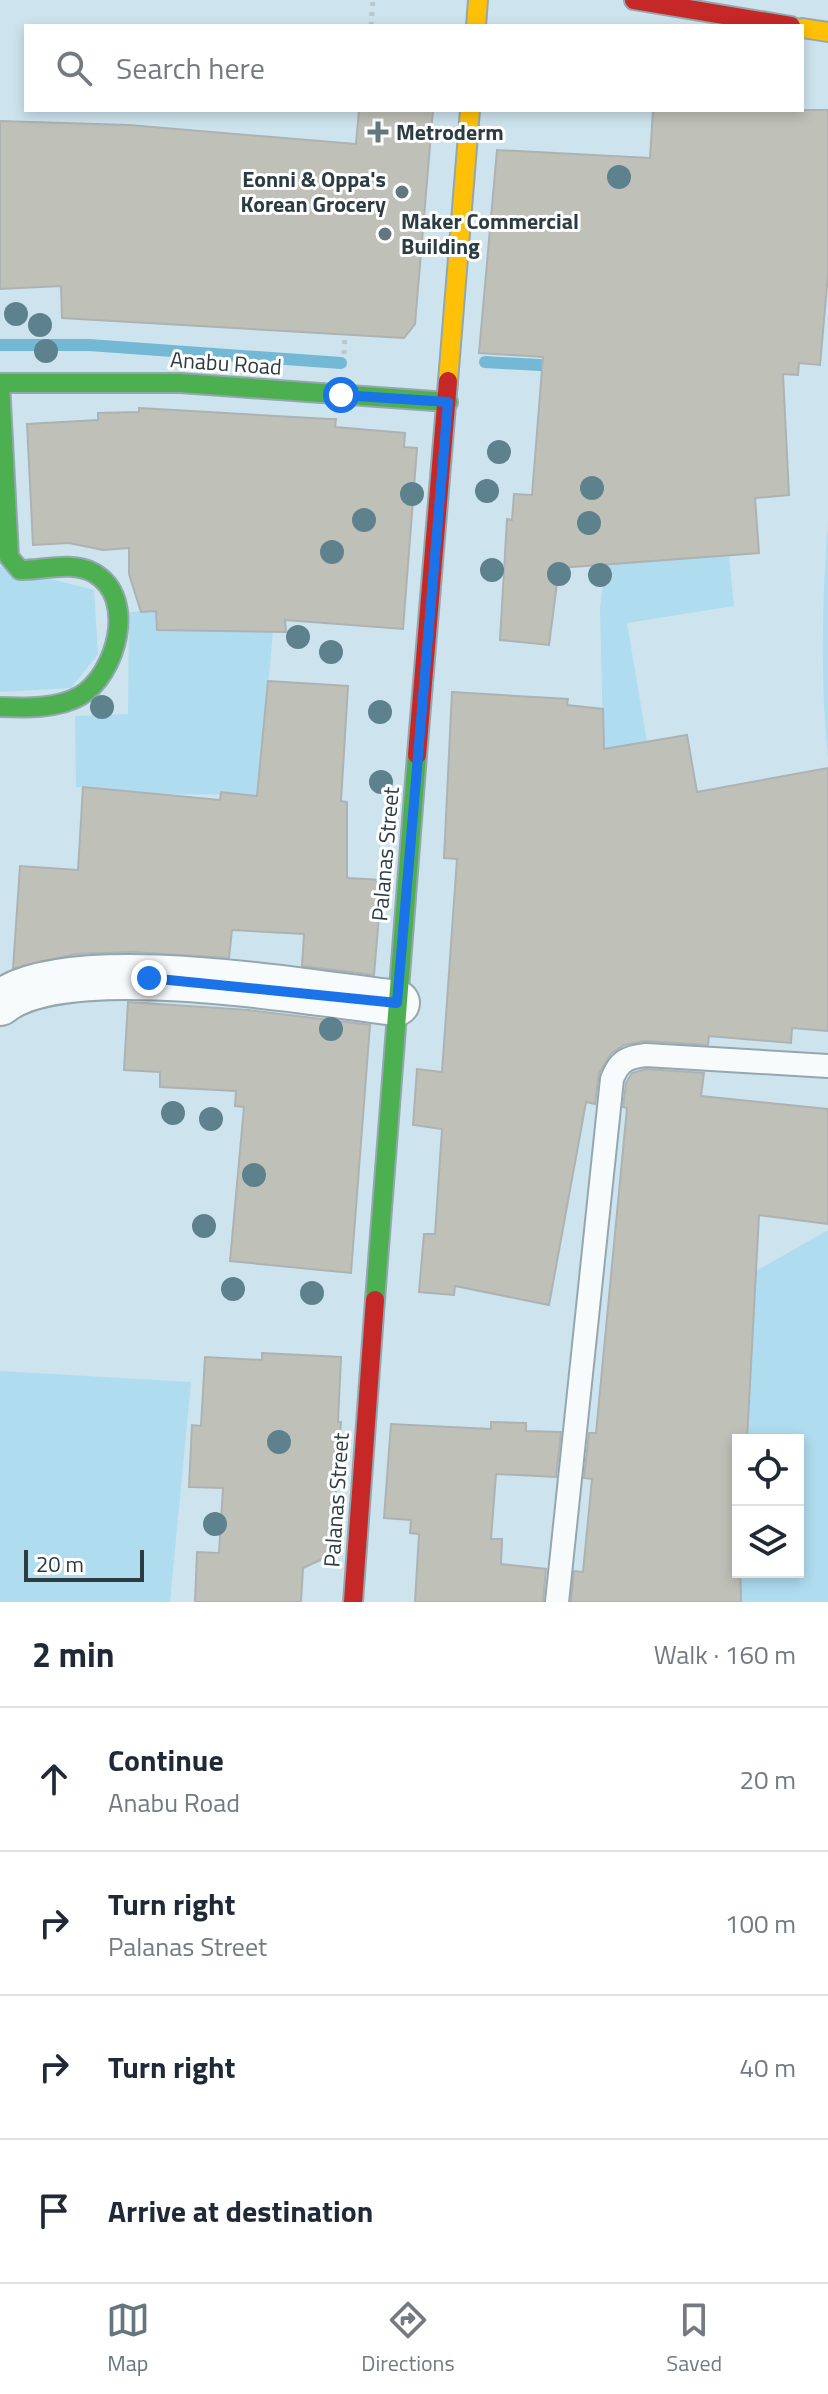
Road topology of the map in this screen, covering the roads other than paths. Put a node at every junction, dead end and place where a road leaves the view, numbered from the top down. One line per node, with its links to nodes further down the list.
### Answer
1 (478, 0): 3 (main road)
2 (634, 0): 4 (main road)
3 (476, 24)
4 (779, 24)
5 (804, 28): 6 (main road)
6 (828, 32)
7 (470, 112): 9 (main road, Palanas Street)
8 (0, 383): 9 (main road, Anabu Road); 10 (main road)
9 (448, 402): 12 (main road, Palanas Street)
10 (0, 707)
11 (0, 1003): 12 (street)
12 (397, 1003): 14 (main road, Palanas Street)
13 (828, 1066): 15 (lane)
14 (353, 1602)
15 (557, 1602)

